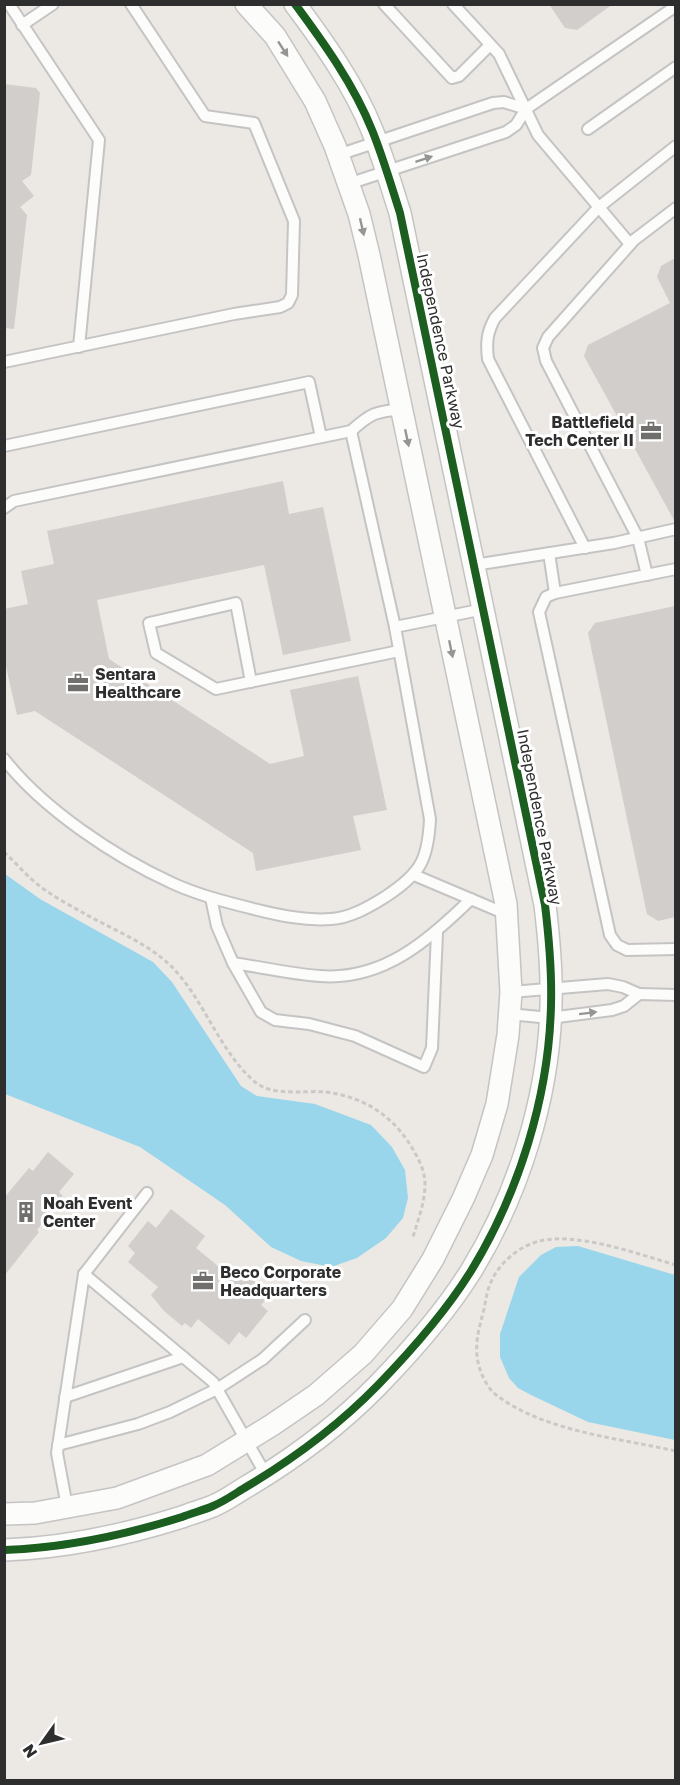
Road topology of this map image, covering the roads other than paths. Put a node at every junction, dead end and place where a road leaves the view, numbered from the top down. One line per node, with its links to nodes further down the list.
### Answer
1 (9, 4): 9 (lane)
2 (53, 4): 9 (lane)
3 (131, 4): 22 (lane)
4 (246, 4): 16 (street, one-way to 16)
5 (295, 4): 14 (street, Independence Parkway)
6 (384, 4): 10 (lane)
7 (453, 4): 10 (lane)
8 (675, 6): 12 (lane)
9 (22, 25): 22 (lane)
10 (490, 45): 12 (lane)
11 (675, 67): 13 (lane)
12 (526, 109): 14 (lane); 17 (lane, one-way to 12); 19 (lane)
13 (588, 129)
14 (377, 142): 16 (lane); 17 (street, Independence Parkway)
15 (675, 146): 19 (lane)
16 (338, 155): 18 (street)
17 (387, 171): 18 (lane); 33 (street, Independence Parkway)
18 (348, 184): 24 (street, one-way to 24)
19 (599, 207): 21 (lane); 31 (lane)
20 (675, 208): 21 (lane)
21 (630, 244): 30 (lane)
22 (79, 347): 23 (lane)
23 (4, 362)
24 (401, 409): 25 (lane); 38 (street, one-way to 38)
25 (351, 431): 26 (lane); 39 (lane)
26 (321, 437): 27 (lane); 28 (lane)
27 (4, 447)
28 (4, 508)
29 (675, 529): 30 (lane)
30 (638, 538): 31 (lane); 35 (lane)
31 (585, 548): 32 (lane)
32 (549, 553): 33 (lane); 36 (lane)
33 (474, 565): 37 (street, Independence Parkway)
34 (675, 569): 35 (lane)
35 (647, 575): 36 (lane)
36 (555, 593): 48 (lane)
37 (484, 609): 38 (lane); 50 (street, Independence Parkway)
38 (444, 617): 39 (lane); 46 (street, one-way to 46)
39 (395, 627): 40 (lane)
40 (399, 651): 41 (lane); 43 (lane)
41 (251, 682): 41 (lane)
42 (4, 759): 44 (lane)
43 (414, 875): 44 (lane); 45 (lane)
44 (211, 898): 49 (lane)
45 (471, 899): 46 (lane); 47 (lane)
46 (506, 914): 51 (street)
47 (436, 933): 49 (lane); 49 (lane)
48 (675, 949)
49 (233, 963)
50 (551, 989): 51 (lane); 52 (lane); 55 (street, Independence Parkway)
51 (511, 992): 54 (street)
52 (639, 994): 53 (lane); 55 (lane, one-way to 52)
53 (675, 995)
54 (509, 1014): 55 (lane); 62 (street)
55 (550, 1018): 64 (street, Independence Parkway)
56 (147, 1193): 57 (lane)
57 (84, 1274): 59 (lane); 61 (lane)
58 (305, 1320): 60 (lane)
59 (183, 1356): 60 (lane); 61 (lane)
60 (217, 1389): 62 (lane); 63 (lane)
61 (65, 1397): 63 (lane)
62 (247, 1440): 64 (lane); 65 (street)
63 (58, 1445): 65 (lane)
64 (266, 1475): 67 (street, Independence Parkway)
65 (67, 1507): 66 (street)
66 (4, 1514)
67 (4, 1550)

